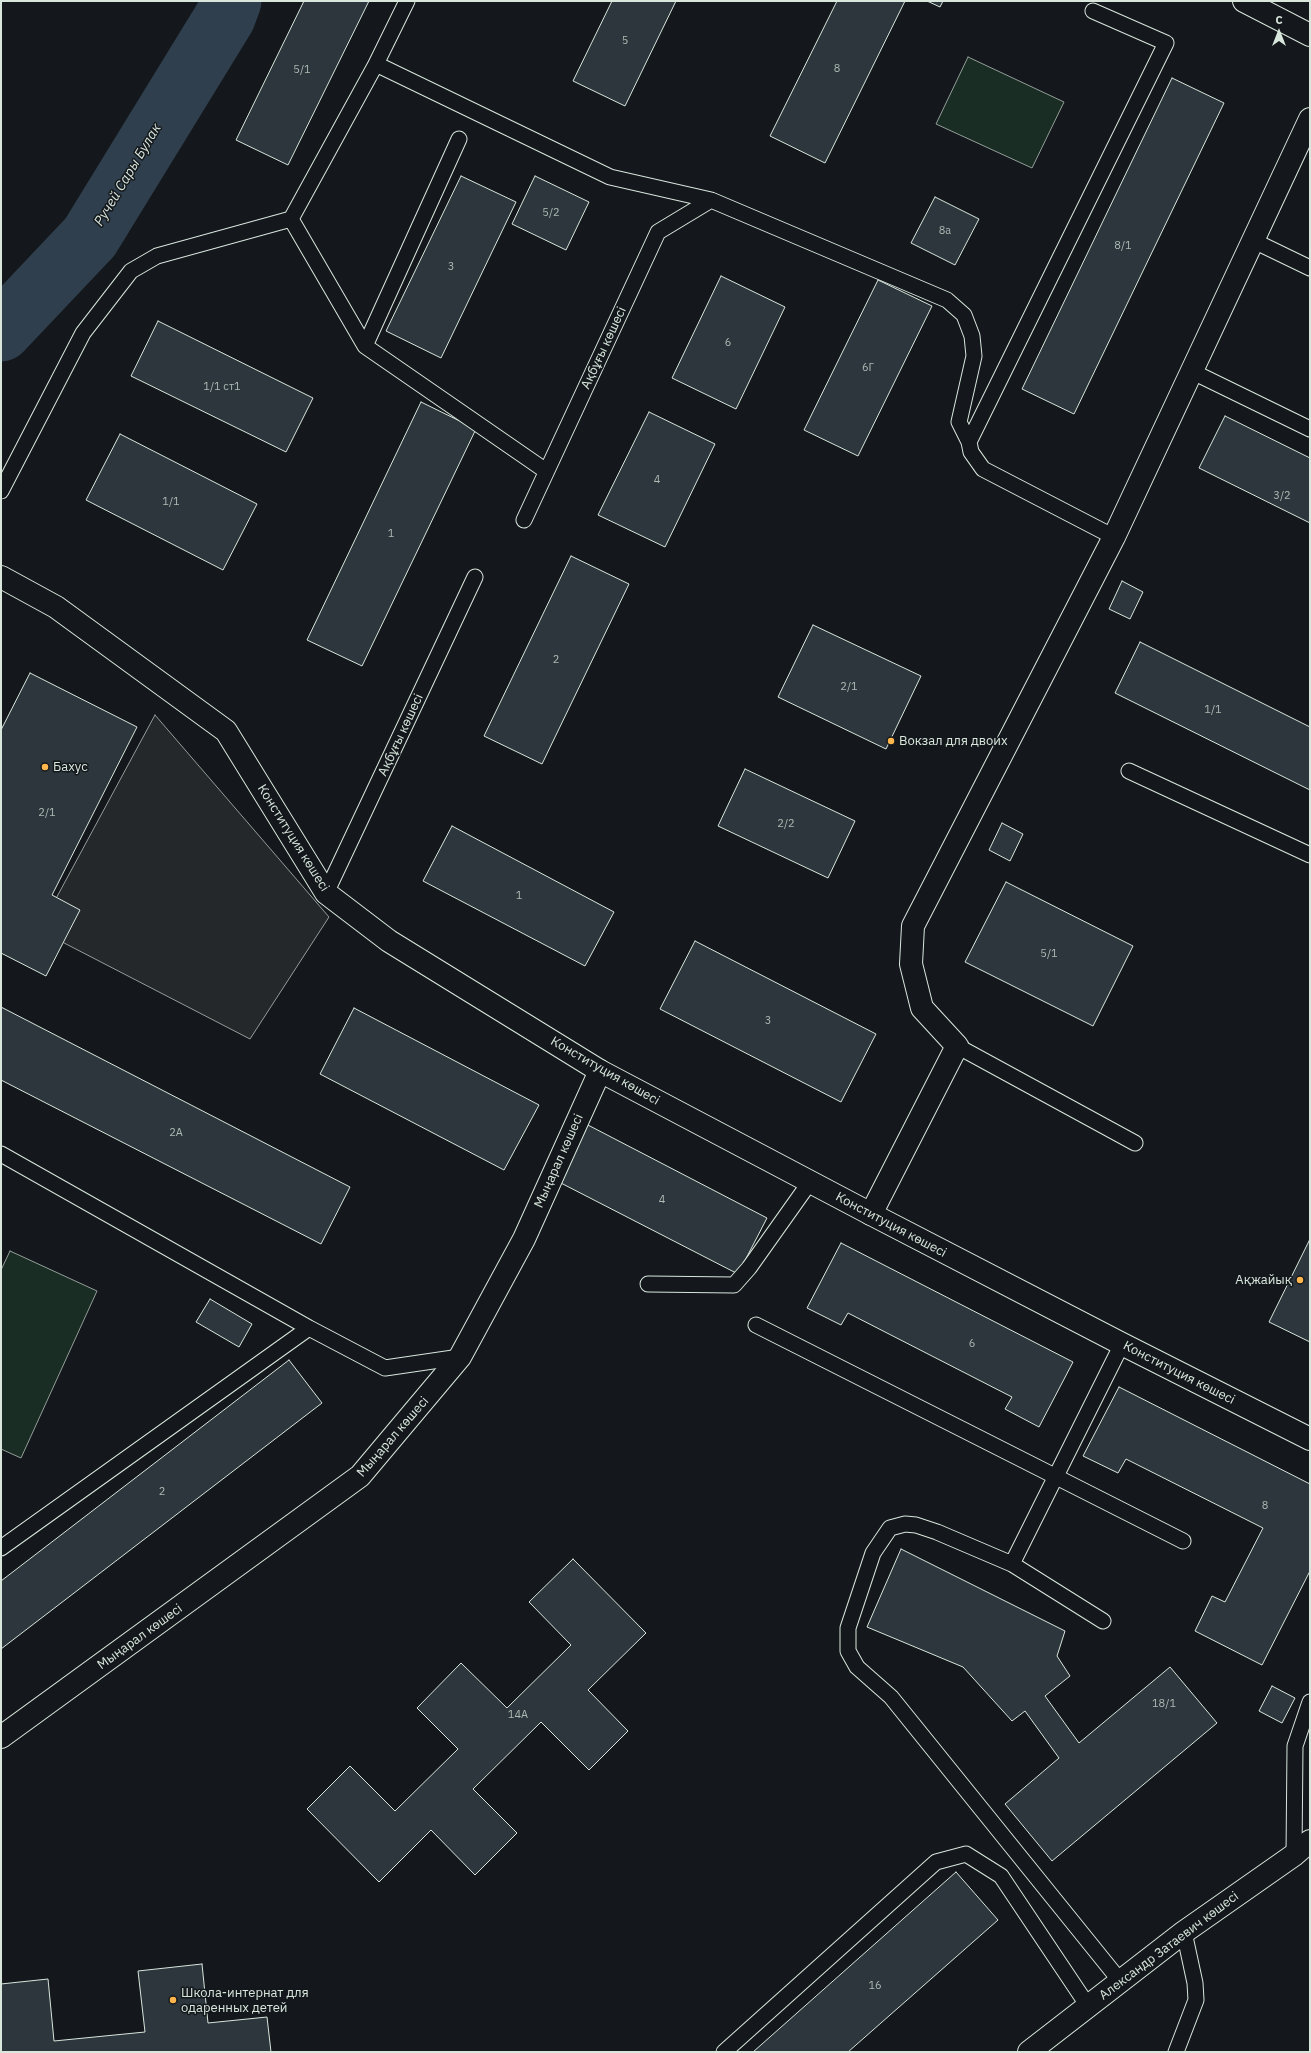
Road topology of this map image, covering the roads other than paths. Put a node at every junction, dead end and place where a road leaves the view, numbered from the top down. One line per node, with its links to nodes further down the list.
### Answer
1 (407, 1): 5 (lane)
2 (1244, 1): 4 (street)
3 (1093, 11): 15 (lane)
4 (1310, 35)
5 (376, 64): 8 (lane); 9 (lane)
6 (1310, 119): 10 (street)
7 (459, 139): 12 (lane)
8 (711, 200): 15 (lane); 16 (lane, Ақбұғы көшесі)
9 (291, 219): 12 (lane); 17 (lane)
10 (1252, 240): 11 (lane); 13 (street)
11 (1310, 268)
12 (365, 346): 16 (lane)
13 (1191, 371): 14 (lane); 19 (street)
14 (1310, 429)
15 (969, 442): 19 (lane)
16 (546, 471): 18 (lane, Ақбұғы көшесі)
17 (1, 491)
18 (524, 520)
19 (1114, 537): 25 (street)
20 (475, 577): 24 (lane, Ақбұғы көшесі)
21 (1, 578): 24 (street, Конституция көшесі)
22 (1129, 771): 23 (lane)
23 (1310, 855)
24 (326, 892): 26 (street, Конституция көшесі)
25 (957, 1046): 27 (lane); 30 (street)
26 (600, 1071): 29 (street, Конституция көшесі); 35 (street, Мыңарал көшесі)
27 (1135, 1142)
28 (1, 1154): 33 (lane)
29 (810, 1182): 30 (street, Конституция көшесі); 31 (lane)
30 (870, 1214): 34 (street, Конституция көшесі)
31 (648, 1284)
32 (756, 1325): 37 (lane)
33 (309, 1328): 35 (lane); 39 (lane)
34 (1122, 1344): 36 (street, Конституция көшесі); 37 (lane)
35 (460, 1358): 43 (street, Мыңарал көшесі)
36 (1306, 1439)
37 (1055, 1476): 38 (lane); 40 (lane)
38 (1183, 1541)
39 (1, 1548)
40 (1012, 1564): 41 (lane); 47 (lane)
41 (1103, 1621)
42 (1310, 1702): 45 (lane)
43 (1, 1737)
44 (1310, 1842): 45 (street, Александр Затаевич көшесі)
45 (1294, 1855): 46 (street, Александр Затаевич көшесі)
46 (1184, 1932): 47 (street, Александр Затаевич көшесі); 51 (lane)
47 (1121, 1982): 48 (street, Александр Затаевич көшесі)
48 (1088, 2006): 49 (lane); 50 (street, Александр Затаевич көшесі)
49 (724, 2052)
50 (1030, 2052)
51 (1176, 2052)

